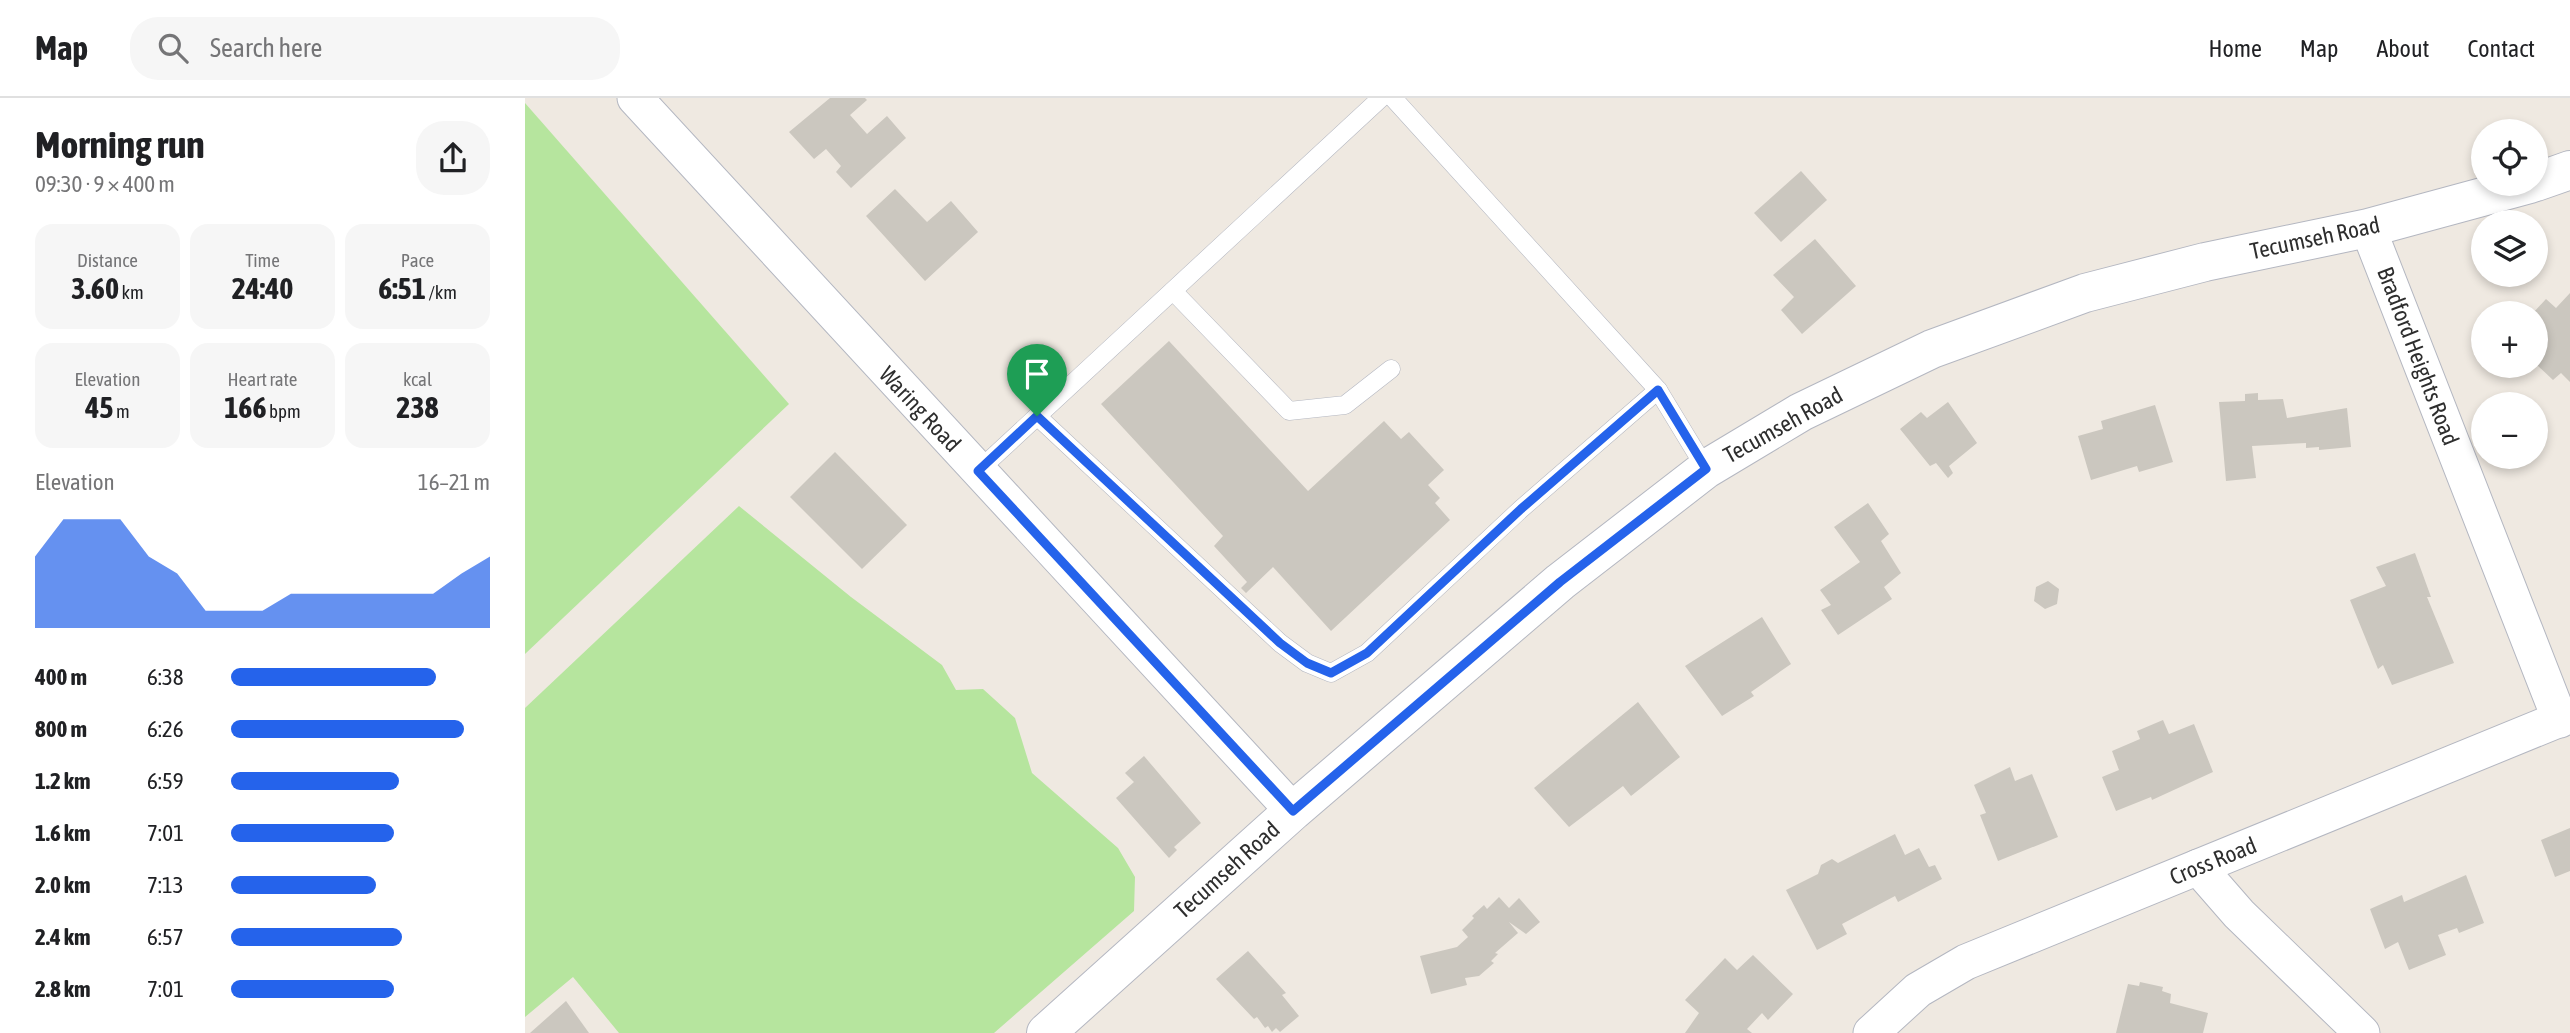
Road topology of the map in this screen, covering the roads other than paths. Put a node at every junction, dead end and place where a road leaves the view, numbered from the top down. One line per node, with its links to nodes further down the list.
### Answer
1 (635, 98): 13 (street, Waring Road)
2 (1381, 98): 8 (lane)
3 (1393, 98): 10 (lane)
4 (2570, 170): 5 (street)
5 (2548, 178)
6 (2486, 196): 7 (street, Tecumseh Road)
7 (2368, 228): 12 (street, Tecumseh Road); 14 (street, Bradford Heights Road)
8 (1173, 291): 9 (lane); 11 (lane)
9 (1391, 369)
10 (1658, 390): 11 (lane); 12 (lane)
11 (1037, 416): 13 (lane)
12 (1706, 469): 15 (street, Tecumseh Road)
13 (978, 471): 15 (street, Waring Road)
14 (2565, 717): 16 (street, Cross Road)
15 (1293, 811): 17 (street, Tecumseh Road)
16 (2198, 867): 18 (street, Cross Road); 19 (street)
17 (1046, 1033)
18 (1871, 1033)
19 (2362, 1033)

